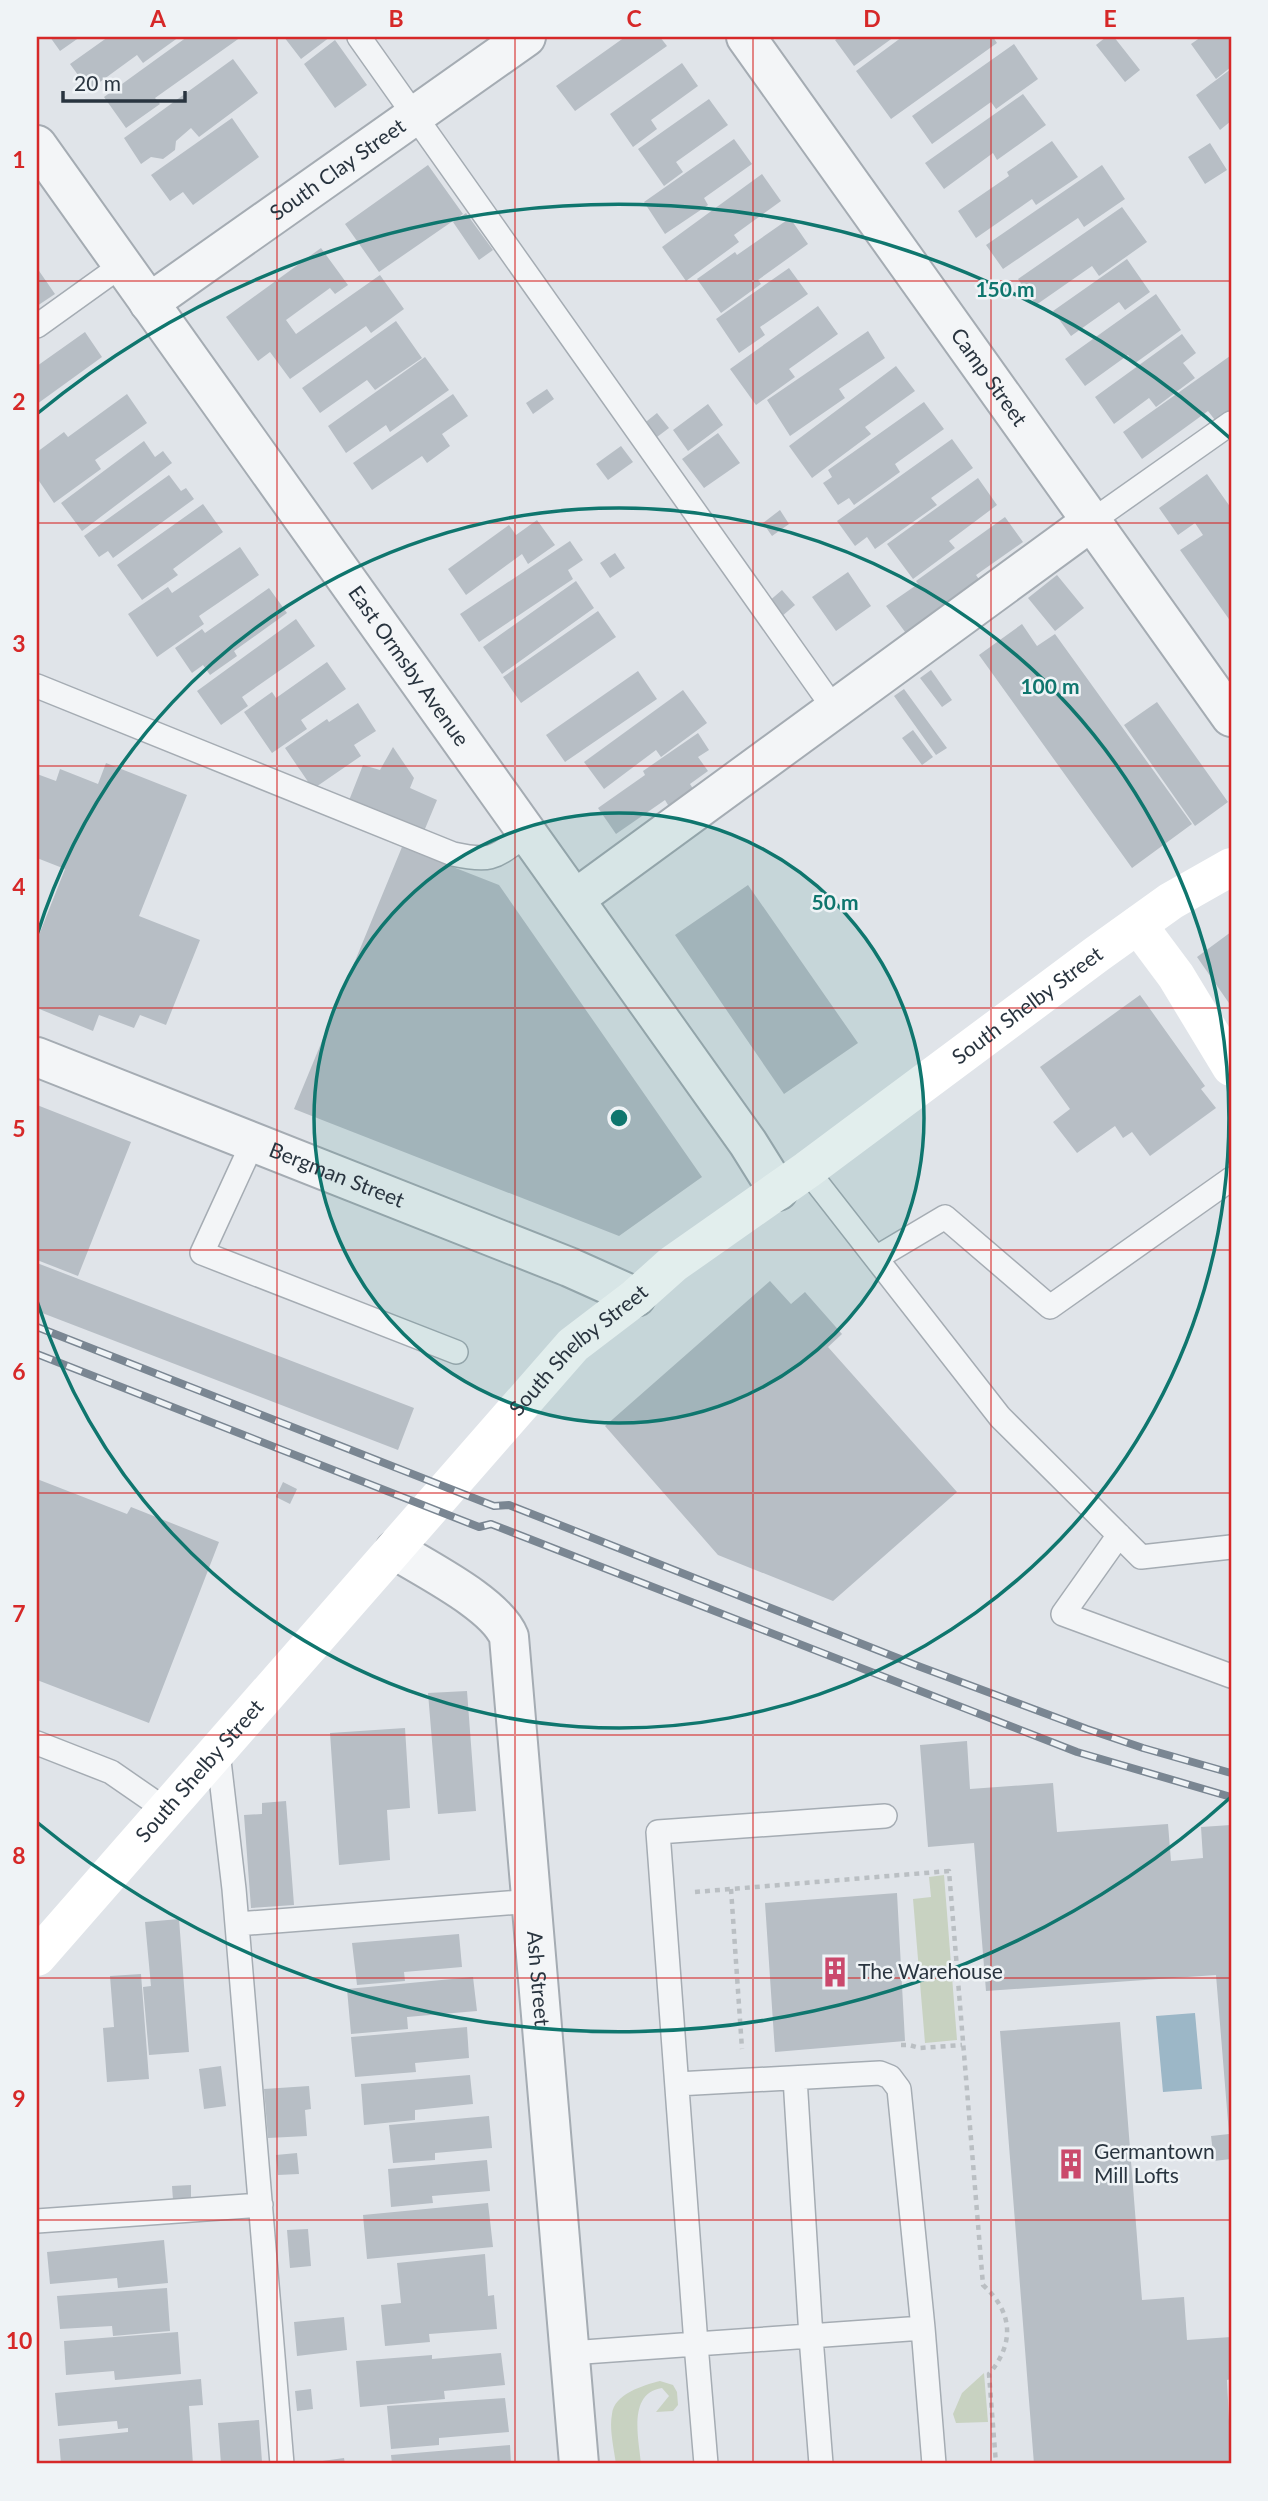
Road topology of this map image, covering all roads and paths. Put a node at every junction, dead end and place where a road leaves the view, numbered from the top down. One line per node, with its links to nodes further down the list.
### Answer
1 (359, 37): 4 (lane)
2 (526, 37): 4 (street, South Clay Street)
3 (746, 37): 10 (street, Camp Street)
4 (415, 116): 7 (street, South Clay Street); 12 (lane)
5 (37, 145): 6 (street, East Ormsby Avenue)
6 (122, 265): 7 (street, East Ormsby Avenue); 8 (lane)
7 (149, 303): 14 (street, East Ormsby Avenue)
8 (37, 326)
9 (1231, 423): 10 (lane)
10 (1092, 522): 12 (street); 13 (street, Camp Street)
11 (37, 686): 14 (lane)
12 (835, 710): 16 (street)
13 (1231, 717)
14 (528, 833): 16 (street, East Ormsby Avenue)
15 (1231, 867): 17 (main road, South Shelby Street)
16 (575, 899): 22 (street, East Ormsby Avenue)
17 (1138, 925): 19 (main road); 22 (main road, South Shelby Street)
18 (37, 1057): 20 (street, Bergman Street)
19 (1229, 1062)
20 (253, 1142): 24 (street, Bergman Street); 25 (lane)
21 (1231, 1179): 23 (lane)
22 (792, 1181): 23 (lane); 24 (main road, South Shelby Street)
23 (876, 1258): 26 (lane)
24 (636, 1297): 28 (main road, South Shelby Street)
25 (456, 1352)
26 (1119, 1535): 27 (lane); 29 (lane)
27 (1231, 1547)
28 (395, 1550): 31 (main road, South Shelby Street); 35 (street, Ash Street)
29 (1231, 1676)
30 (37, 1743): 32 (lane)
31 (218, 1752): 32 (main road, South Shelby Street); 36 (lane)
32 (166, 1810): 37 (main road, South Shelby Street)
33 (884, 1816): 42 (lane)
34 (731, 1889): 40 (path)
35 (533, 1901): 36 (lane); 48 (street, Ash Street)
36 (237, 1924): 43 (lane)
37 (44, 1938)
38 (962, 2045): 39 (path)
39 (895, 2046)
40 (743, 2057)
41 (795, 2078): 42 (lane); 45 (lane); 46 (lane)
42 (677, 2084): 47 (lane)
43 (261, 2205): 44 (lane); 49 (lane)
44 (37, 2221)
45 (923, 2328): 46 (lane); 53 (lane)
46 (811, 2337): 47 (lane); 52 (lane)
47 (696, 2344): 48 (lane); 51 (lane)
48 (570, 2353): 50 (street, Ash Street)
49 (282, 2464)
50 (579, 2464)
51 (706, 2464)
52 (821, 2464)
53 (934, 2464)

